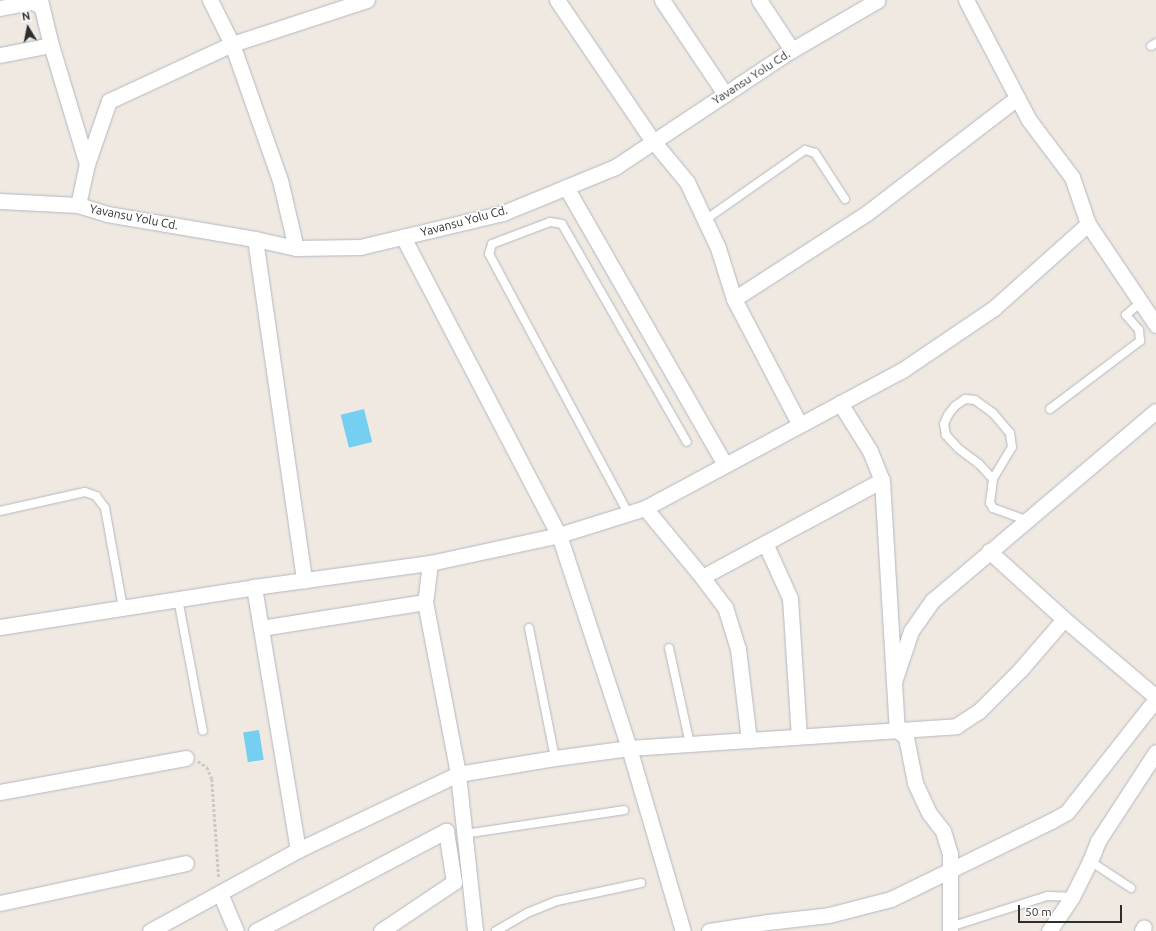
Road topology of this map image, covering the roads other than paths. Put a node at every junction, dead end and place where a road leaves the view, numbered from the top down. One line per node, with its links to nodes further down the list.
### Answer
1 (210, 0): 10 (street)
2 (367, 0): 10 (street)
3 (557, 0): 16 (street)
4 (662, 0): 14 (street)
5 (759, 0): 12 (street)
6 (878, 0): 12 (street, Yavansu Yolu Cd.)
7 (966, 0): 15 (street)
8 (41, 3): 9 (street); 11 (street)
9 (0, 8)
10 (232, 44): 17 (street); 26 (street)
11 (51, 45): 13 (street); 17 (street)
12 (792, 50): 14 (street, Yavansu Yolu Cd.)
13 (0, 56)
14 (725, 94): 16 (street, Yavansu Yolu Cd.)
15 (1017, 98): 23 (street); 27 (street)
16 (653, 141): 18 (street, Yavansu Yolu Cd.); 22 (street)
17 (87, 164): 21 (street)
18 (566, 187): 24 (street, Yavansu Yolu Cd.); 35 (street)
19 (845, 199): 22 (lane)
20 (0, 201): 21 (street, Yavansu Yolu Cd.)
21 (78, 205): 25 (street, Yavansu Yolu Cd.)
22 (705, 220): 27 (street)
23 (1088, 224): 28 (street); 30 (street)
24 (404, 237): 26 (street, Yavansu Yolu Cd.); 42 (street)
25 (255, 239): 26 (street, Yavansu Yolu Cd.); 47 (street)
26 (296, 248)
27 (734, 299): 33 (street)
28 (1141, 302): 29 (street); 31 (lane)
29 (1156, 325)
30 (840, 403): 33 (street); 37 (street)
31 (1050, 409)
32 (1156, 411): 41 (street)
33 (800, 424): 35 (street)
34 (687, 442): 40 (lane)
35 (725, 465): 38 (street)
36 (993, 479): 36 (lane); 41 (lane)
37 (882, 480): 43 (street); 57 (street)
38 (645, 508): 40 (street); 46 (street)
39 (0, 511): 51 (lane)
40 (628, 513): 42 (street)
41 (1026, 520): 44 (street)
42 (559, 535): 45 (street); 64 (street)
43 (765, 543): 46 (street); 61 (street)
44 (989, 550): 52 (street); 57 (street)
45 (430, 563): 47 (street); 50 (street)
46 (702, 577): 62 (street)
47 (304, 581): 48 (street)
48 (254, 587): 49 (street); 54 (street)
49 (178, 599): 51 (street); 60 (lane)
50 (425, 602): 54 (street); 68 (street)
51 (123, 608): 53 (street)
52 (1064, 619): 58 (street); 59 (street)
53 (0, 627)
54 (261, 628): 72 (street)
55 (529, 628): 67 (lane)
56 (669, 648): 63 (lane)
57 (894, 682): 59 (street)
58 (1156, 698): 75 (street)
59 (897, 730): 61 (street); 75 (street)
60 (204, 731)
61 (799, 736): 62 (street)
62 (749, 740): 63 (street)
63 (690, 744): 64 (street)
64 (629, 748): 67 (street); 88 (street)
65 (1156, 752): 73 (street)
66 (186, 758): 69 (street)
67 (555, 758): 68 (street)
68 (458, 774): 71 (street); 72 (street)
69 (0, 792)
70 (624, 810): 71 (lane)
71 (464, 834): 86 (street)
72 (298, 850): 78 (street)
73 (1090, 861): 77 (lane); 79 (street)
74 (186, 863): 80 (street)
75 (950, 870): 81 (street); 89 (street)
76 (641, 883): 87 (lane)
77 (1131, 888)
78 (220, 893): 82 (street); 83 (street)
79 (1072, 897): 81 (lane); 90 (street)
80 (0, 904)
81 (950, 929)
82 (150, 931)
83 (236, 931)
84 (256, 931): 85 (street)
85 (381, 931)
86 (475, 931)
87 (496, 931)
88 (683, 931)
89 (709, 931)
90 (1049, 931)

